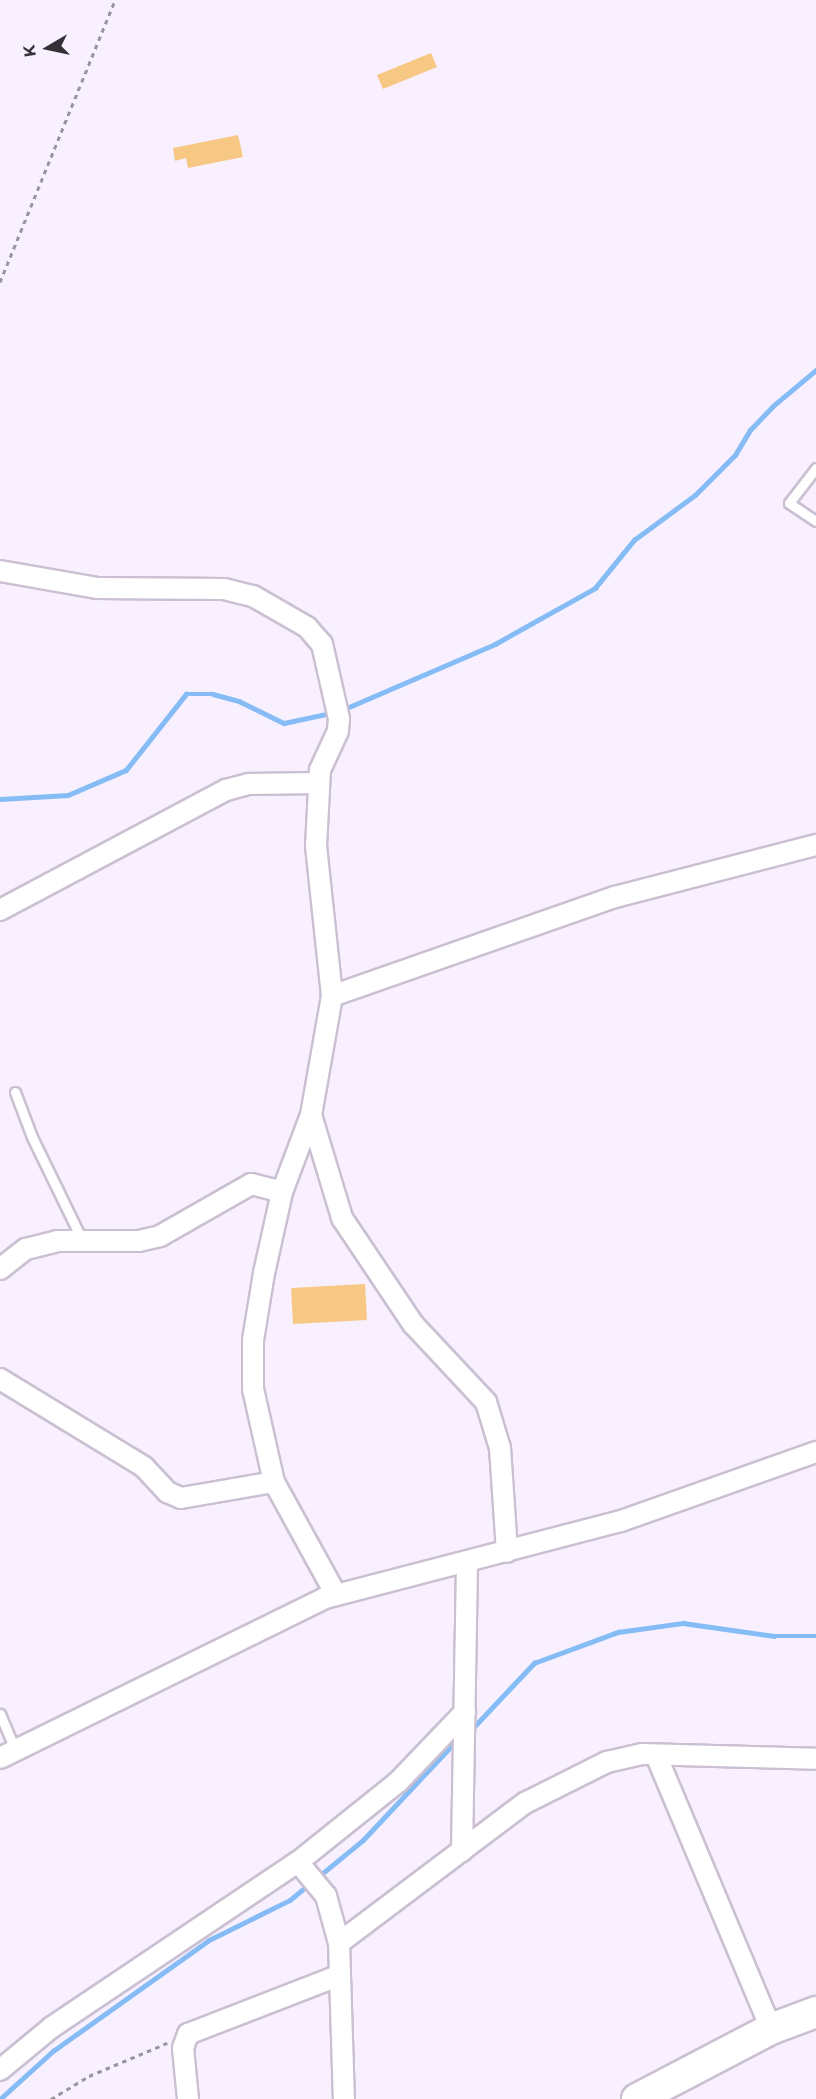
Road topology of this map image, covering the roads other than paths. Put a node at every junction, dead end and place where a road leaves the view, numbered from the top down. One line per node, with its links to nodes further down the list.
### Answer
1 (816, 468): 2 (lane)
2 (816, 521)
3 (0, 571): 4 (street)
4 (319, 783): 6 (street); 7 (street)
5 (816, 845): 7 (street)
6 (0, 910)
7 (332, 996): 9 (street)
8 (15, 1092): 11 (lane)
9 (311, 1115): 10 (street); 16 (street)
10 (282, 1192): 11 (street); 15 (street)
11 (82, 1240): 12 (street)
12 (0, 1269)
13 (0, 1379): 15 (street)
14 (816, 1452): 16 (street)
15 (274, 1482): 18 (street)
16 (507, 1552): 17 (street)
17 (467, 1563): 18 (street); 20 (street)
18 (336, 1595): 21 (street)
19 (0, 1714): 21 (lane)
20 (464, 1718): 24 (street); 25 (street)
21 (8, 1754)
22 (656, 1755): 23 (street); 24 (street); 29 (street)
23 (816, 1759)
24 (462, 1851): 26 (street)
25 (301, 1866): 26 (street); 30 (street)
26 (339, 1943): 27 (street)
27 (340, 1974): 31 (street); 32 (street)
28 (816, 2012): 29 (main road)
29 (771, 2029): 33 (main road)
30 (0, 2070)
31 (188, 2099)
32 (344, 2099)
33 (637, 2099)

